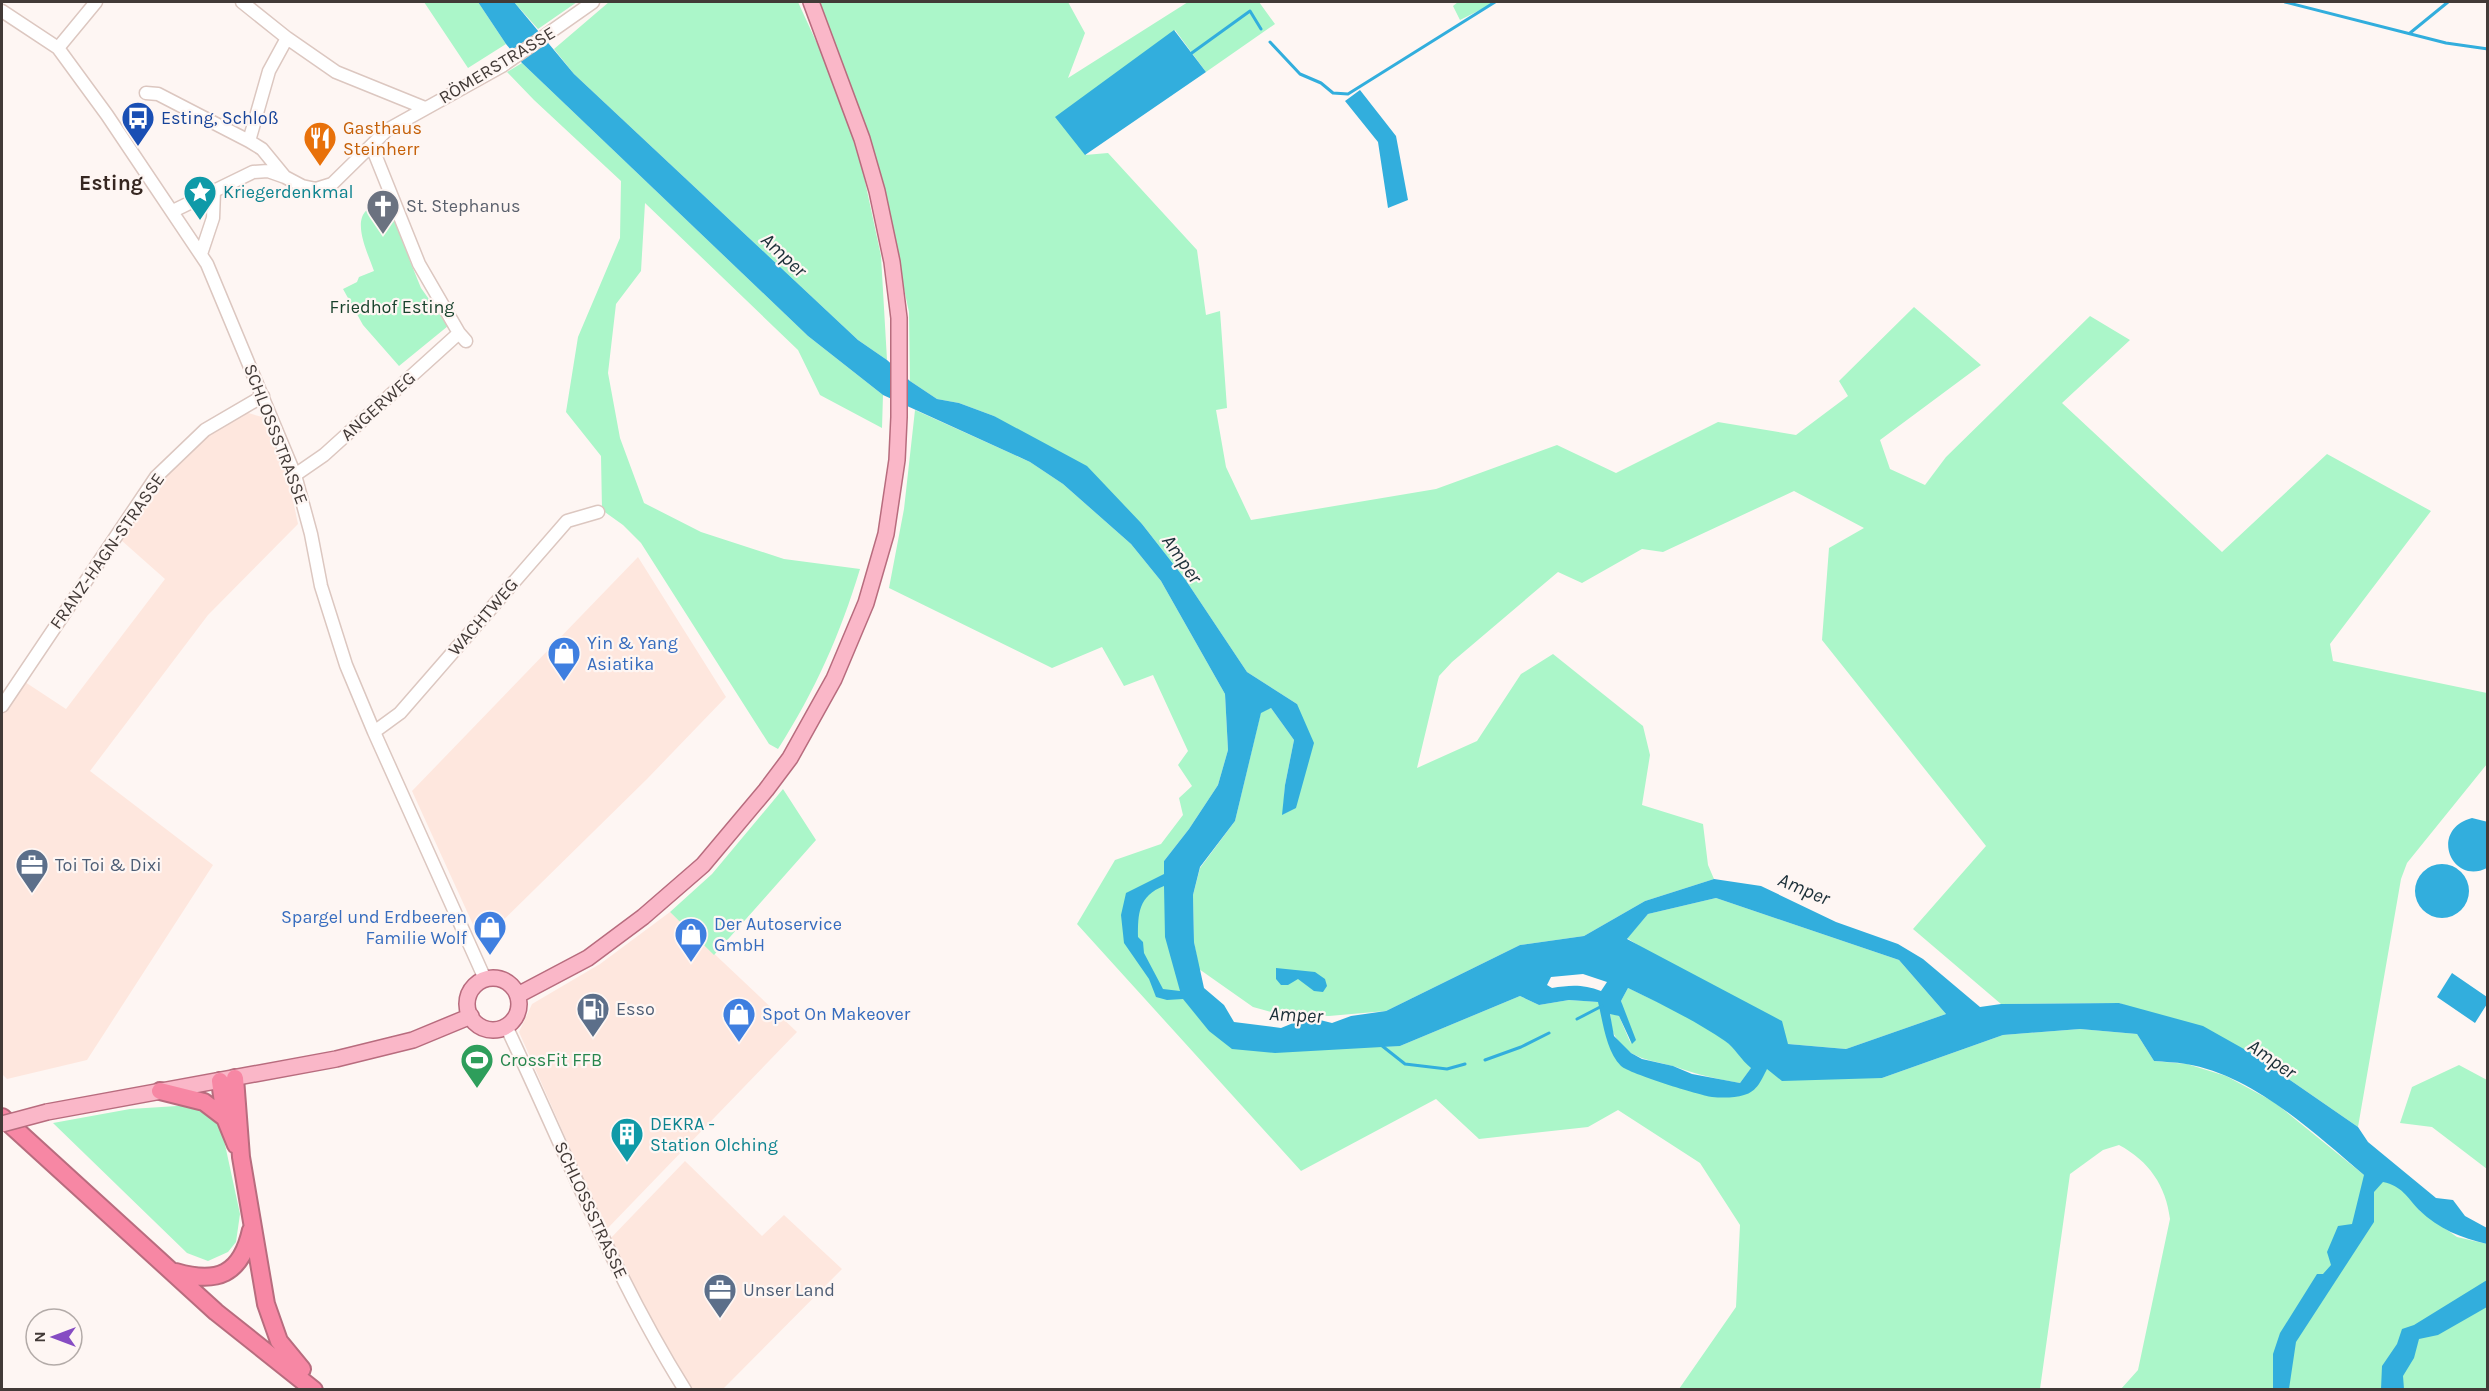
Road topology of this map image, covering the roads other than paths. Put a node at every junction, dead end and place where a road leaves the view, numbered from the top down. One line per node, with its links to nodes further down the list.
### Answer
1 (96, 2): 7 (street)
2 (242, 2): 6 (street)
3 (593, 2): 9 (street, RÖMERSTRASSE)
4 (810, 2): 22 (main road)
5 (2, 11): 7 (street, SCHLOSSSTRASSE)
6 (287, 38): 9 (street); 10 (street)
7 (58, 48): 14 (street, SCHLOSSSTRASSE)
8 (146, 93): 10 (street)
9 (425, 108): 11 (street, RÖMERSTRASSE)
10 (249, 141): 12 (street)
11 (372, 147): 12 (street, RÖMERSTRASSE); 17 (street, ANGERWEG)
12 (285, 177): 13 (street, RÖMERSTRASSE)
13 (213, 191): 14 (street, RÖMERSTRASSE); 15 (street)
14 (173, 211): 15 (street, SCHLOSSSTRASSE)
15 (201, 254): 16 (street, SCHLOSSSTRASSE)
16 (263, 396): 17 (street, SCHLOSSSTRASSE); 19 (street, FRANZ-HAGN-STRASSE)
17 (295, 475): 20 (street, SCHLOSSSTRASSE)
18 (598, 512): 20 (street, WACHTWEG)
19 (2, 706)
20 (374, 732): 21 (street, SCHLOSSSTRASSE)
21 (485, 979): 22 (main road); 23 (main road)
22 (518, 995): 24 (main road)
23 (471, 1016): 24 (main road); 25 (main road)
24 (506, 1026): 34 (street, SCHLOSSSTRASSE)
25 (228, 1079): 26 (main road); 28 (highway); 30 (highway)
26 (160, 1091): 28 (highway); 29 (main road, bridge)
27 (2, 1117): 32 (highway)
28 (225, 1118): 30 (highway)
29 (2, 1125)
30 (241, 1157): 31 (highway)
31 (252, 1226): 32 (highway); 33 (highway)
32 (172, 1270): 33 (highway)
33 (312, 1388)
34 (685, 1389)

